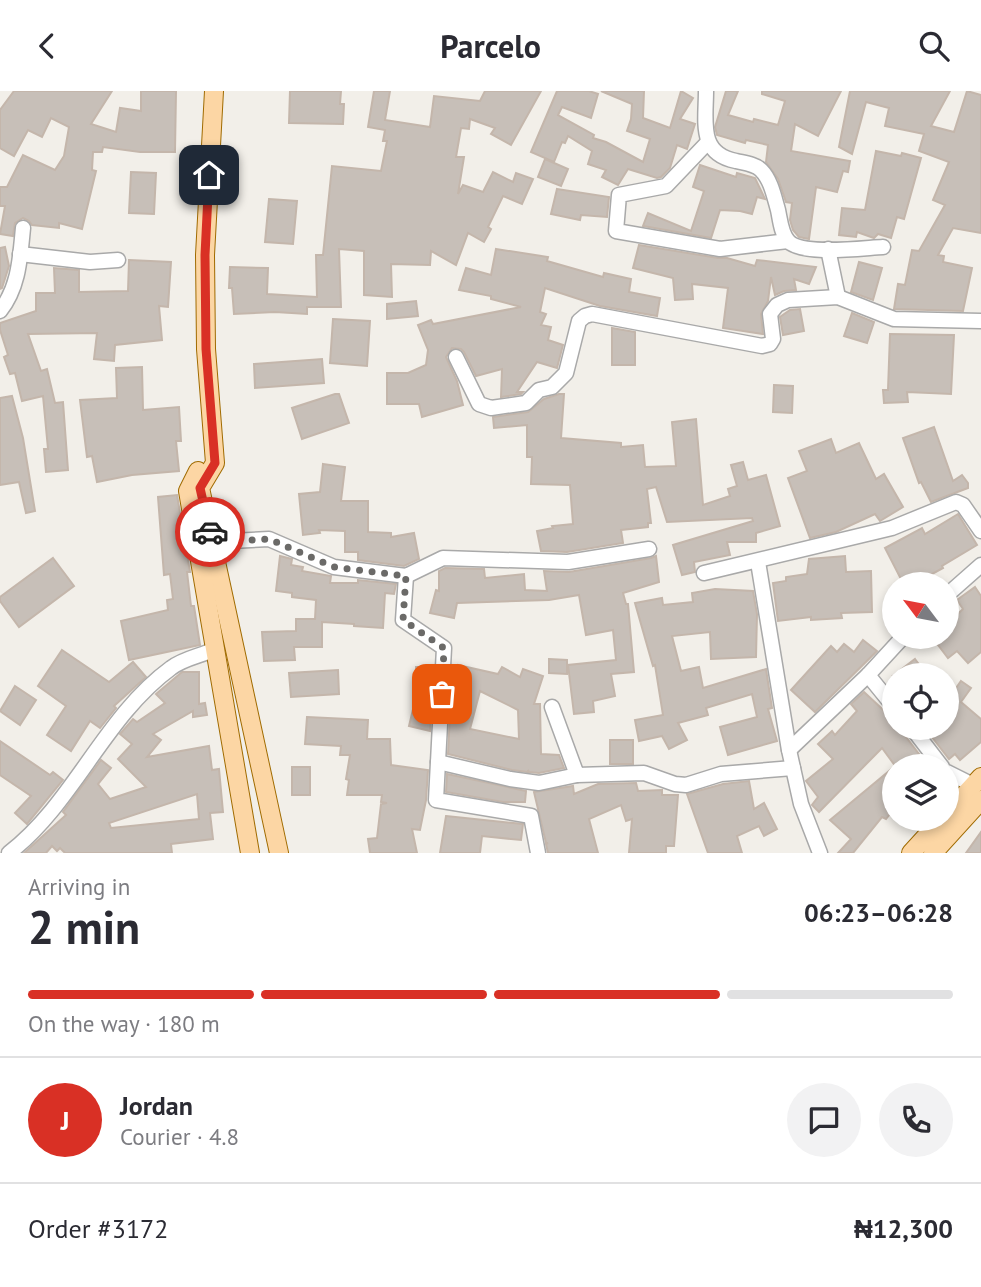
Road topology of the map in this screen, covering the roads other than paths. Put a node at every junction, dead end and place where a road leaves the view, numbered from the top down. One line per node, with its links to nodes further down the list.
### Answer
1 (204, 91): 15 (main road)
2 (214, 91): 15 (main road)
3 (706, 91): 4 (street)
4 (708, 142): 6 (street); 6 (street)
5 (23, 228): 9 (street)
6 (788, 241): 8 (street)
7 (883, 247): 8 (street)
8 (828, 249): 11 (street)
9 (20, 254): 10 (street); 12 (street)
10 (118, 260)
11 (838, 297): 13 (street); 14 (street)
12 (0, 311)
13 (981, 321)
14 (456, 356)
15 (209, 463): 16 (main road)
16 (194, 489): 18 (main road); 25 (main road)
17 (981, 531): 20 (street)
18 (212, 542): 23 (street); 42 (main road)
19 (649, 549): 23 (street)
20 (758, 562): 22 (street); 31 (street)
21 (981, 565): 24 (street)
22 (704, 573)
23 (406, 576): 33 (street)
24 (959, 584)
25 (215, 649): 40 (street); 41 (main road)
26 (893, 649): 27 (street)
27 (868, 675): 28 (street); 31 (street)
28 (882, 692)
29 (552, 706): 35 (street)
30 (921, 740): 32 (street)
31 (789, 750): 34 (street)
32 (932, 754)
33 (438, 762): 35 (street); 43 (street)
34 (793, 768): 35 (street); 44 (street)
35 (577, 775)
36 (959, 778): 37 (street)
37 (978, 787): 38 (main road); 46 (main road)
38 (959, 804)
39 (931, 831): 45 (main road)
40 (9, 853)
41 (250, 853)
42 (279, 853)
43 (538, 853)
44 (821, 853)
45 (911, 853)
46 (933, 853)

